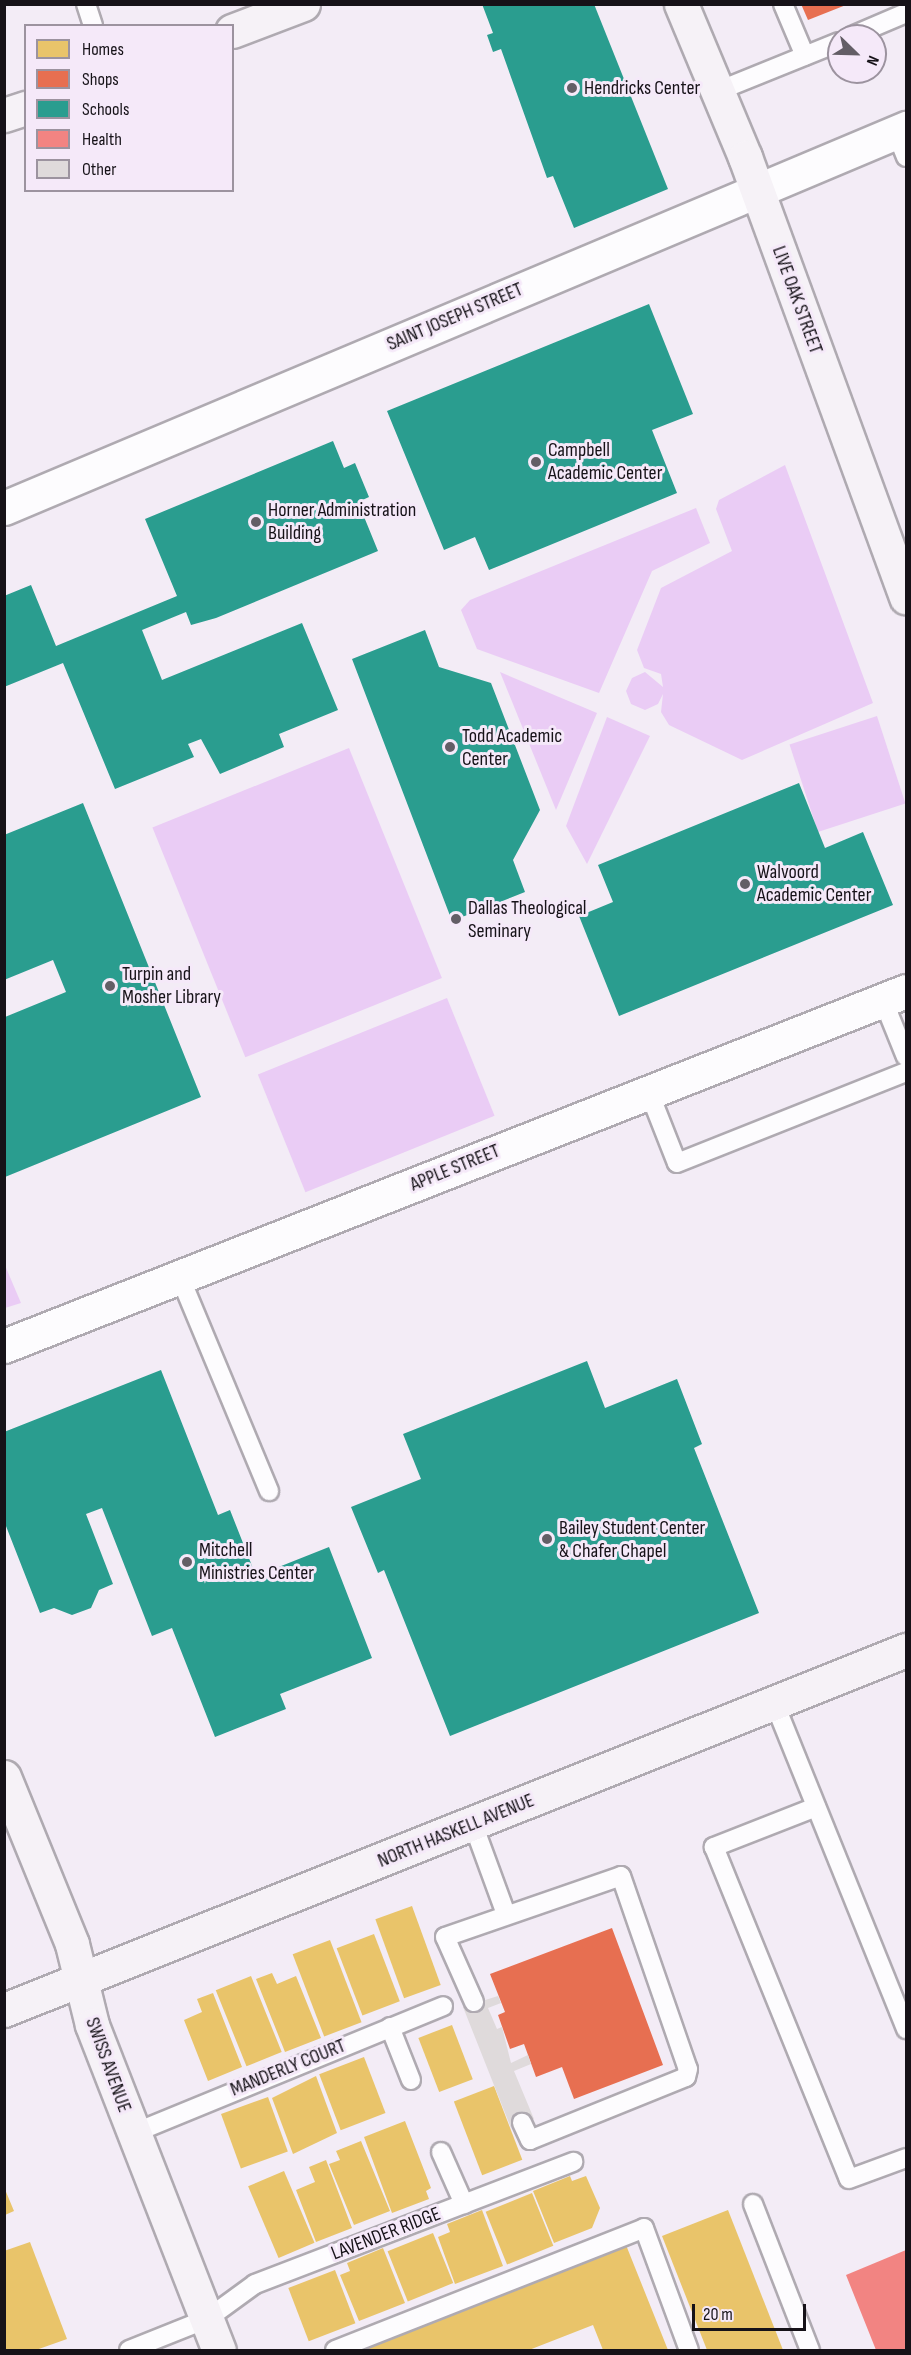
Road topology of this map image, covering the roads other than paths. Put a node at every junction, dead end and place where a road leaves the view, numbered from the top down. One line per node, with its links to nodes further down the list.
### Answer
1 (86, 4): 6 (lane)
2 (303, 4): 8 (street)
3 (681, 4): 11 (street, LIVE OAK STREET)
4 (783, 4): 10 (lane)
5 (906, 13): 7 (lane)
6 (92, 24)
7 (880, 24)
8 (234, 30)
9 (827, 47): 10 (lane)
10 (805, 56): 11 (lane)
11 (718, 91): 15 (street, LIVE OAK STREET)
12 (24, 109): 13 (street)
13 (4, 116)
14 (903, 139): 15 (street, SAINT JOSEPH STREET)
15 (757, 191): 16 (street, SAINT JOSEPH STREET); 17 (street, LIVE OAK STREET)
16 (4, 508)
17 (906, 598)
18 (895, 995): 19 (lane); 21 (street, APPLE STREET)
19 (906, 1057)
20 (906, 1072): 21 (lane)
21 (650, 1092): 22 (street, APPLE STREET)
22 (180, 1277): 23 (street, APPLE STREET); 24 (lane)
23 (4, 1346)
24 (269, 1491)
25 (906, 1650): 26 (street, NORTH HASKELL AVENUE)
26 (774, 1702): 28 (lane); 29 (street, NORTH HASKELL AVENUE)
27 (4, 1777): 31 (street, SWISS AVENUE)
28 (816, 1807): 36 (lane); 41 (lane)
29 (472, 1824): 30 (lane); 31 (street, NORTH HASKELL AVENUE)
30 (506, 1914): 32 (lane); 38 (lane)
31 (81, 1981): 34 (street, NORTH HASKELL AVENUE); 39 (street, SWISS AVENUE)
32 (474, 2002)
33 (443, 2006): 35 (lane, MANDERLY COURT)
34 (4, 2010)
35 (390, 2027): 37 (lane); 39 (lane, MANDERLY COURT)
36 (906, 2029)
37 (411, 2080)
38 (522, 2123)
39 (134, 2133): 45 (street, SWISS AVENUE)
40 (441, 2152): 43 (lane)
41 (906, 2158)
42 (573, 2162): 43 (lane, LAVENDER RIDGE)
43 (464, 2204): 45 (lane, LAVENDER RIDGE)
44 (753, 2204): 50 (lane)
45 (207, 2319): 46 (lane, LAVENDER RIDGE); 47 (street, SWISS AVENUE)
46 (129, 2350)
47 (219, 2350)
48 (335, 2350): 49 (lane)
49 (689, 2350)
50 (810, 2350)

